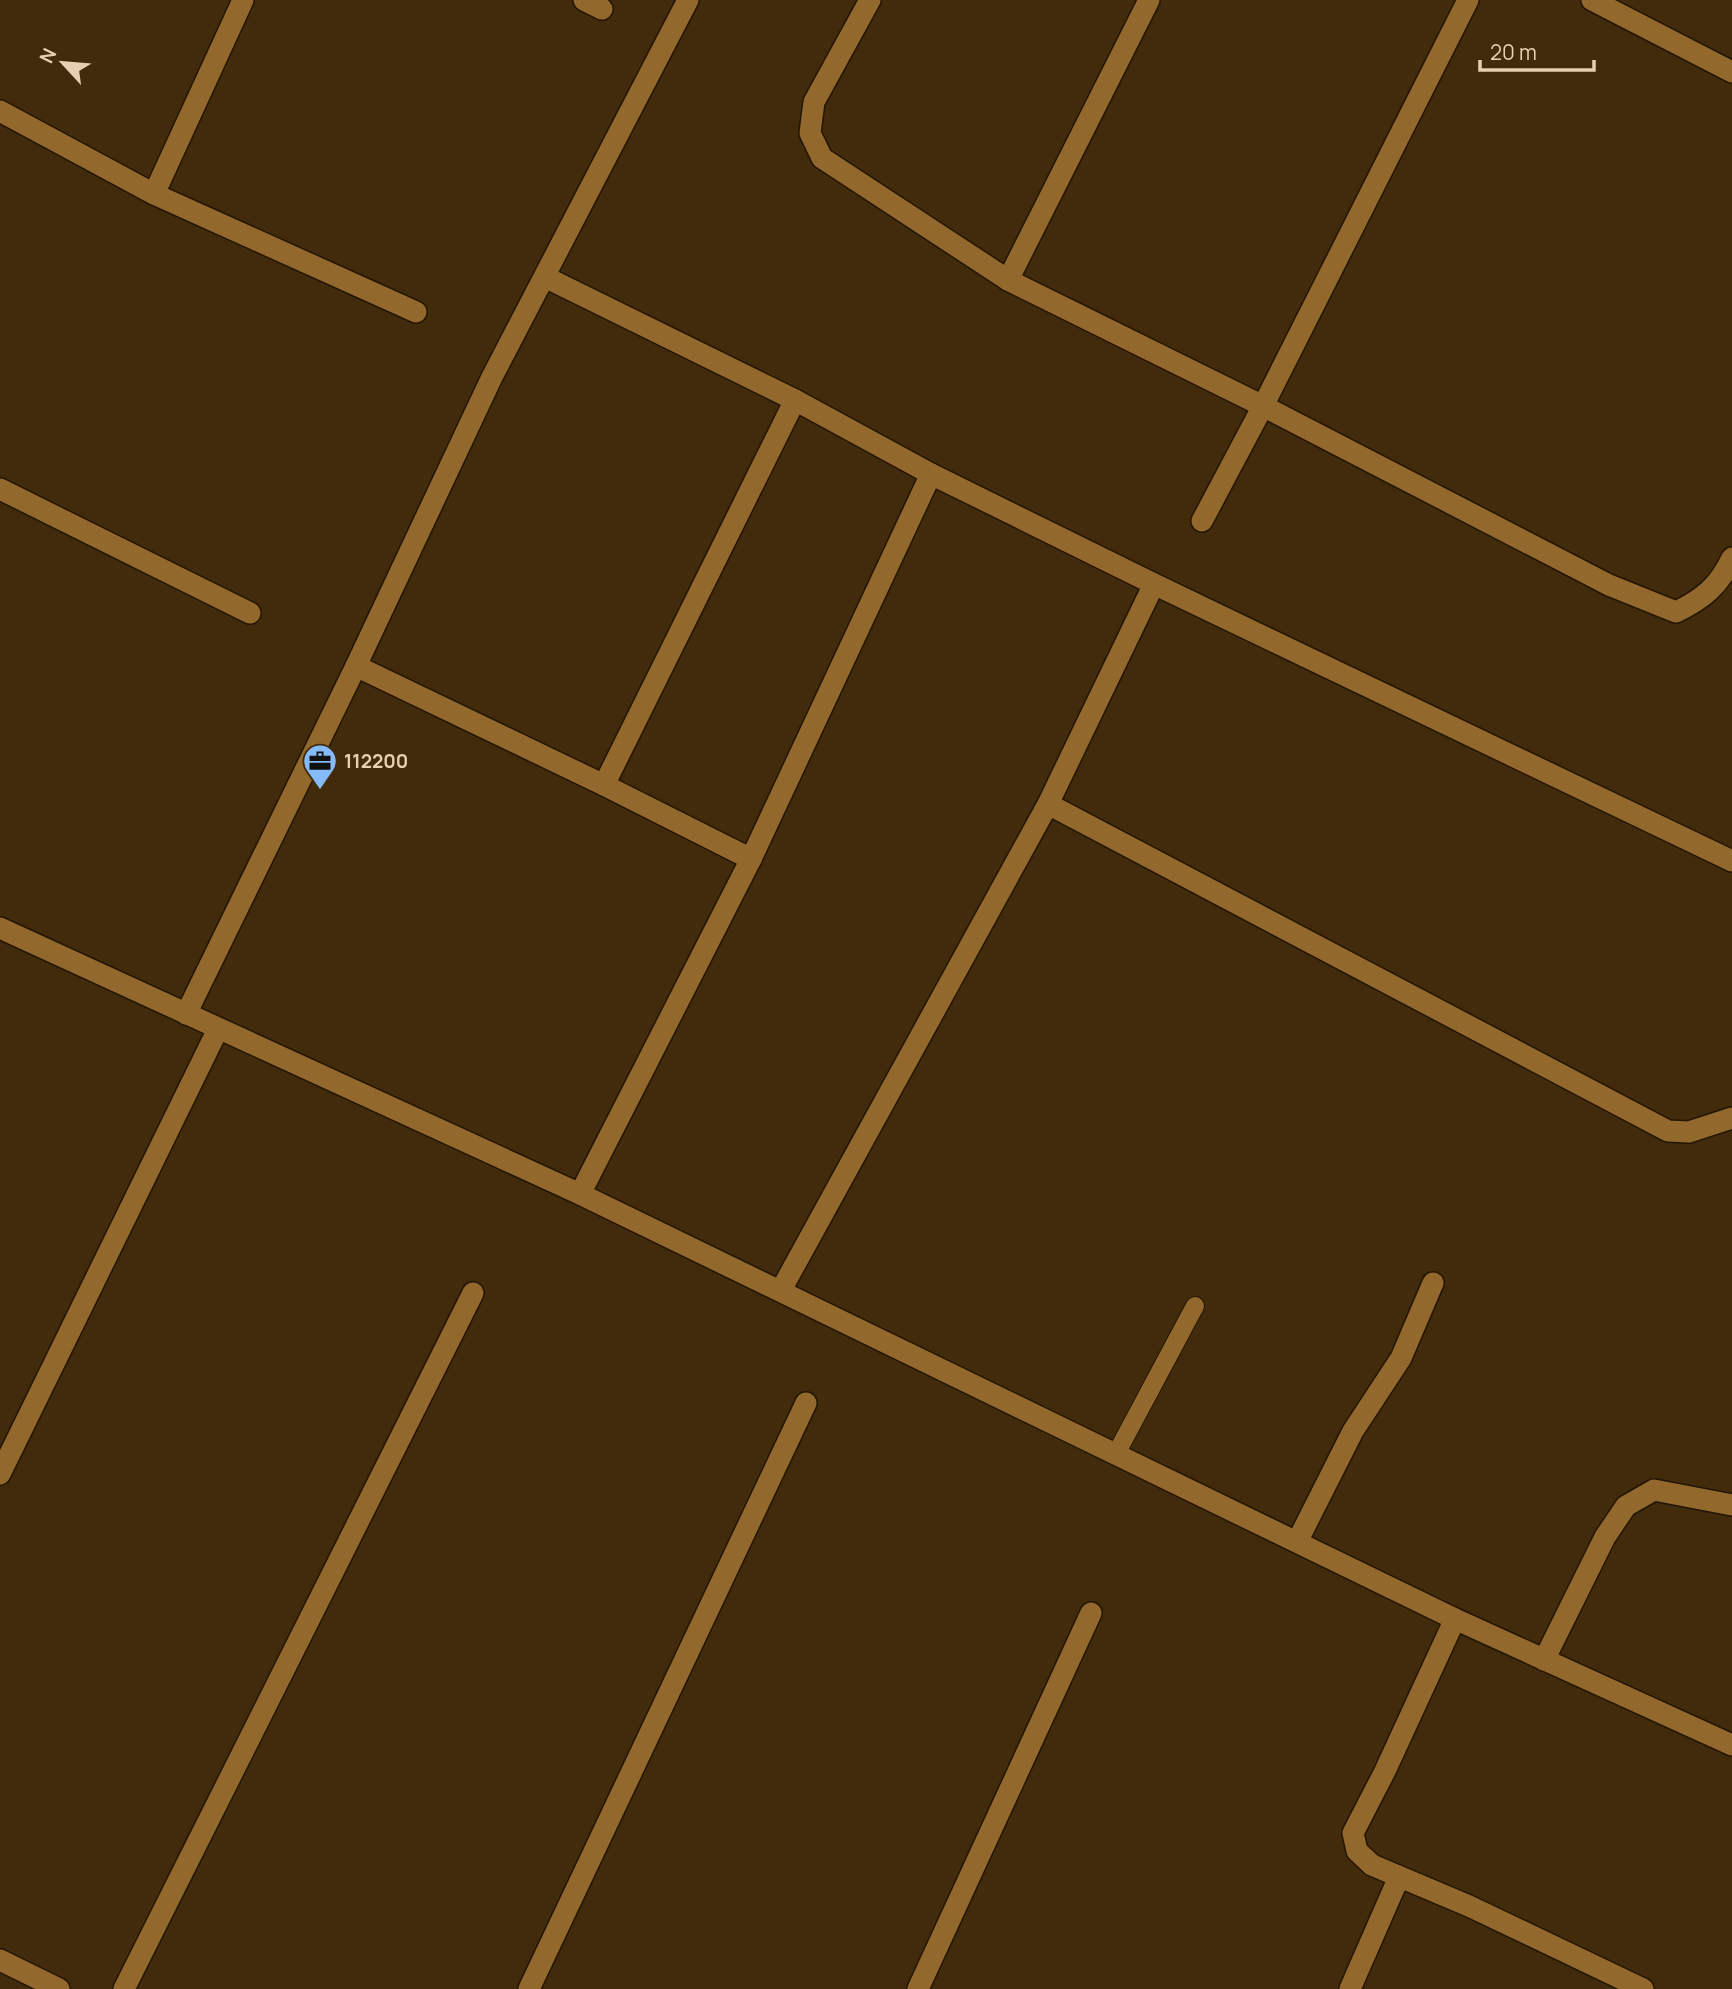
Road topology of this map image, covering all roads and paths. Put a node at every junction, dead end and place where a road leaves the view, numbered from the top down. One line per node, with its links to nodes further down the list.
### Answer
1 (243, 0): 9 (street)
2 (688, 0): 10 (street)
3 (870, 0): 11 (street)
4 (1149, 0): 11 (street)
5 (1468, 0): 14 (street)
6 (1592, 0): 7 (street)
7 (1732, 72)
8 (0, 111): 9 (street)
9 (154, 194): 12 (street)
10 (545, 276): 13 (street); 21 (street)
11 (1008, 280): 14 (street)
12 (416, 312)
13 (795, 400): 15 (street); 22 (street)
14 (1264, 406): 17 (street); 18 (street)
15 (931, 474): 19 (street); 24 (street)
16 (0, 489): 20 (street)
17 (1202, 521)
18 (1732, 558)
19 (1154, 584): 23 (street); 25 (street)
20 (250, 612)
21 (356, 666): 22 (street); 27 (street)
22 (604, 785): 24 (street)
23 (1048, 804): 29 (street); 32 (street)
24 (751, 859): 30 (street)
25 (1732, 860)
26 (0, 928): 27 (street)
27 (186, 1014): 28 (street)
28 (218, 1030): 30 (street); 37 (street)
29 (1732, 1118)
30 (580, 1194): 32 (street)
31 (1433, 1283): 39 (street)
32 (781, 1290): 36 (street)
33 (473, 1293): 47 (street)
34 (1195, 1306): 36 (lane)
35 (806, 1404): 48 (street)
36 (1116, 1454): 39 (street)
37 (0, 1474)
38 (1732, 1505): 42 (street)
39 (1297, 1542): 41 (street)
40 (1091, 1613): 49 (street)
41 (1455, 1619): 42 (street); 44 (street)
42 (1544, 1660): 43 (street)
43 (1732, 1745)
44 (1399, 1877): 50 (street); 51 (street)
45 (0, 1960): 46 (street)
46 (59, 1989)
47 (124, 1989)
48 (529, 1989)
49 (918, 1989)
50 (1350, 1989)
51 (1643, 1989)

